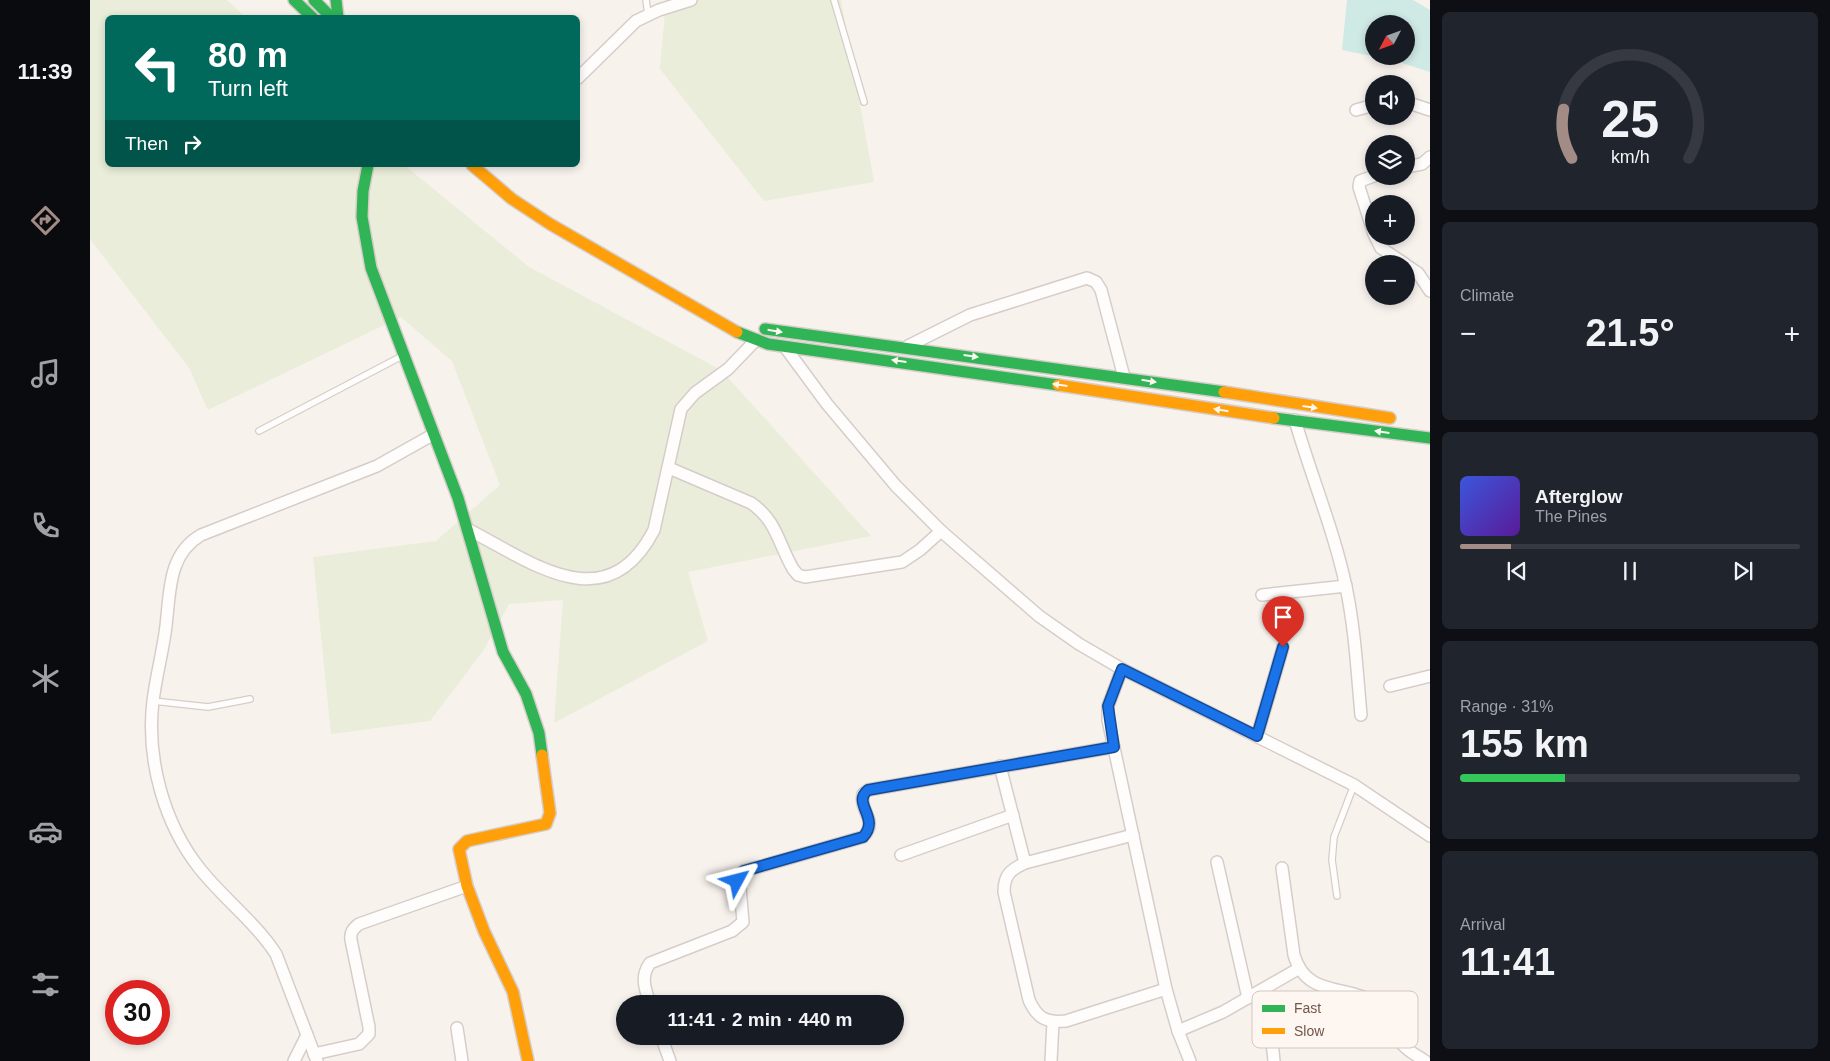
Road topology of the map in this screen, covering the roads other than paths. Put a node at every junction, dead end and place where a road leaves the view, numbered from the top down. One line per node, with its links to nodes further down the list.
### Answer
1 (294, 0): 8 (main road)
2 (314, 0): 9 (main road)
3 (336, 0): 10 (main road)
4 (646, 0): 7 (lane)
5 (691, 0): 7 (street)
6 (834, 0): 12 (lane)
7 (648, 14): 11 (street)
8 (310, 15)
9 (329, 15)
10 (338, 15)
11 (580, 76)
12 (864, 102)
13 (1415, 105): 16 (street)
14 (1365, 108): 15 (street)
15 (1356, 110)
16 (1430, 110)
17 (1430, 157): 18 (street)
18 (1415, 166)
19 (367, 167): 31 (main road)
20 (474, 167): 28 (main road)
21 (1365, 178): 22 (street)
22 (1365, 204)
23 (1379, 245): 24 (street)
24 (1392, 255)
25 (1415, 271): 26 (street)
26 (1430, 291)
27 (758, 326): 29 (main road, one-way to 29)
28 (755, 341): 30 (main road); 38 (street)
29 (906, 346): 32 (main road, one-way to 32); 32 (street)
30 (785, 347): 33 (main road, one-way to 30); 40 (street)
31 (404, 355): 35 (lane); 36 (main road)
32 (1124, 377): 34 (main road, one-way to 34)
33 (1295, 420): 37 (main road, one-way to 33); 41 (street)
34 (1401, 420)
35 (259, 431)
36 (434, 434): 39 (main road); 48 (street)
37 (1430, 438)
38 (669, 468): 39 (street); 40 (street)
39 (469, 530): 61 (main road)
40 (941, 531): 44 (street)
41 (1346, 586): 42 (street); 49 (street)
42 (1262, 595)
43 (1283, 647): 50 (street)
44 (1122, 669): 50 (street); 51 (street)
45 (1430, 676): 46 (street)
46 (1390, 686)
47 (250, 700): 48 (lane)
48 (153, 701): 73 (street)
49 (1361, 715)
50 (1257, 736): 53 (street)
51 (1114, 747): 52 (street); 55 (street)
52 (1000, 766): 54 (street); 67 (street)
53 (1354, 785): 56 (street); 62 (lane)
54 (1013, 815): 57 (street); 59 (street)
55 (1133, 835): 59 (street); 64 (street)
56 (1430, 836)
57 (901, 855)
58 (1217, 862): 69 (street)
59 (1025, 863): 70 (street)
60 (1282, 868): 63 (street)
61 (467, 886): 77 (street); 81 (main road)
62 (1336, 896)
63 (1298, 969): 65 (street); 66 (street)
64 (1166, 989): 70 (street); 72 (street)
65 (1260, 991)
66 (1341, 991)
67 (647, 995)
68 (1252, 996): 69 (street)
69 (1248, 998): 72 (street)
70 (1053, 1022): 83 (street)
71 (457, 1028): 80 (street)
72 (1178, 1031): 78 (street)
73 (307, 1035): 77 (street); 79 (street)
74 (664, 1045): 82 (street)
75 (1273, 1048): 84 (street)
76 (1408, 1048): 85 (street)
77 (315, 1057)
78 (1187, 1060)
79 (294, 1061)
80 (462, 1061)
81 (528, 1061)
82 (670, 1061)
83 (1051, 1061)
84 (1274, 1061)
85 (1425, 1061)

